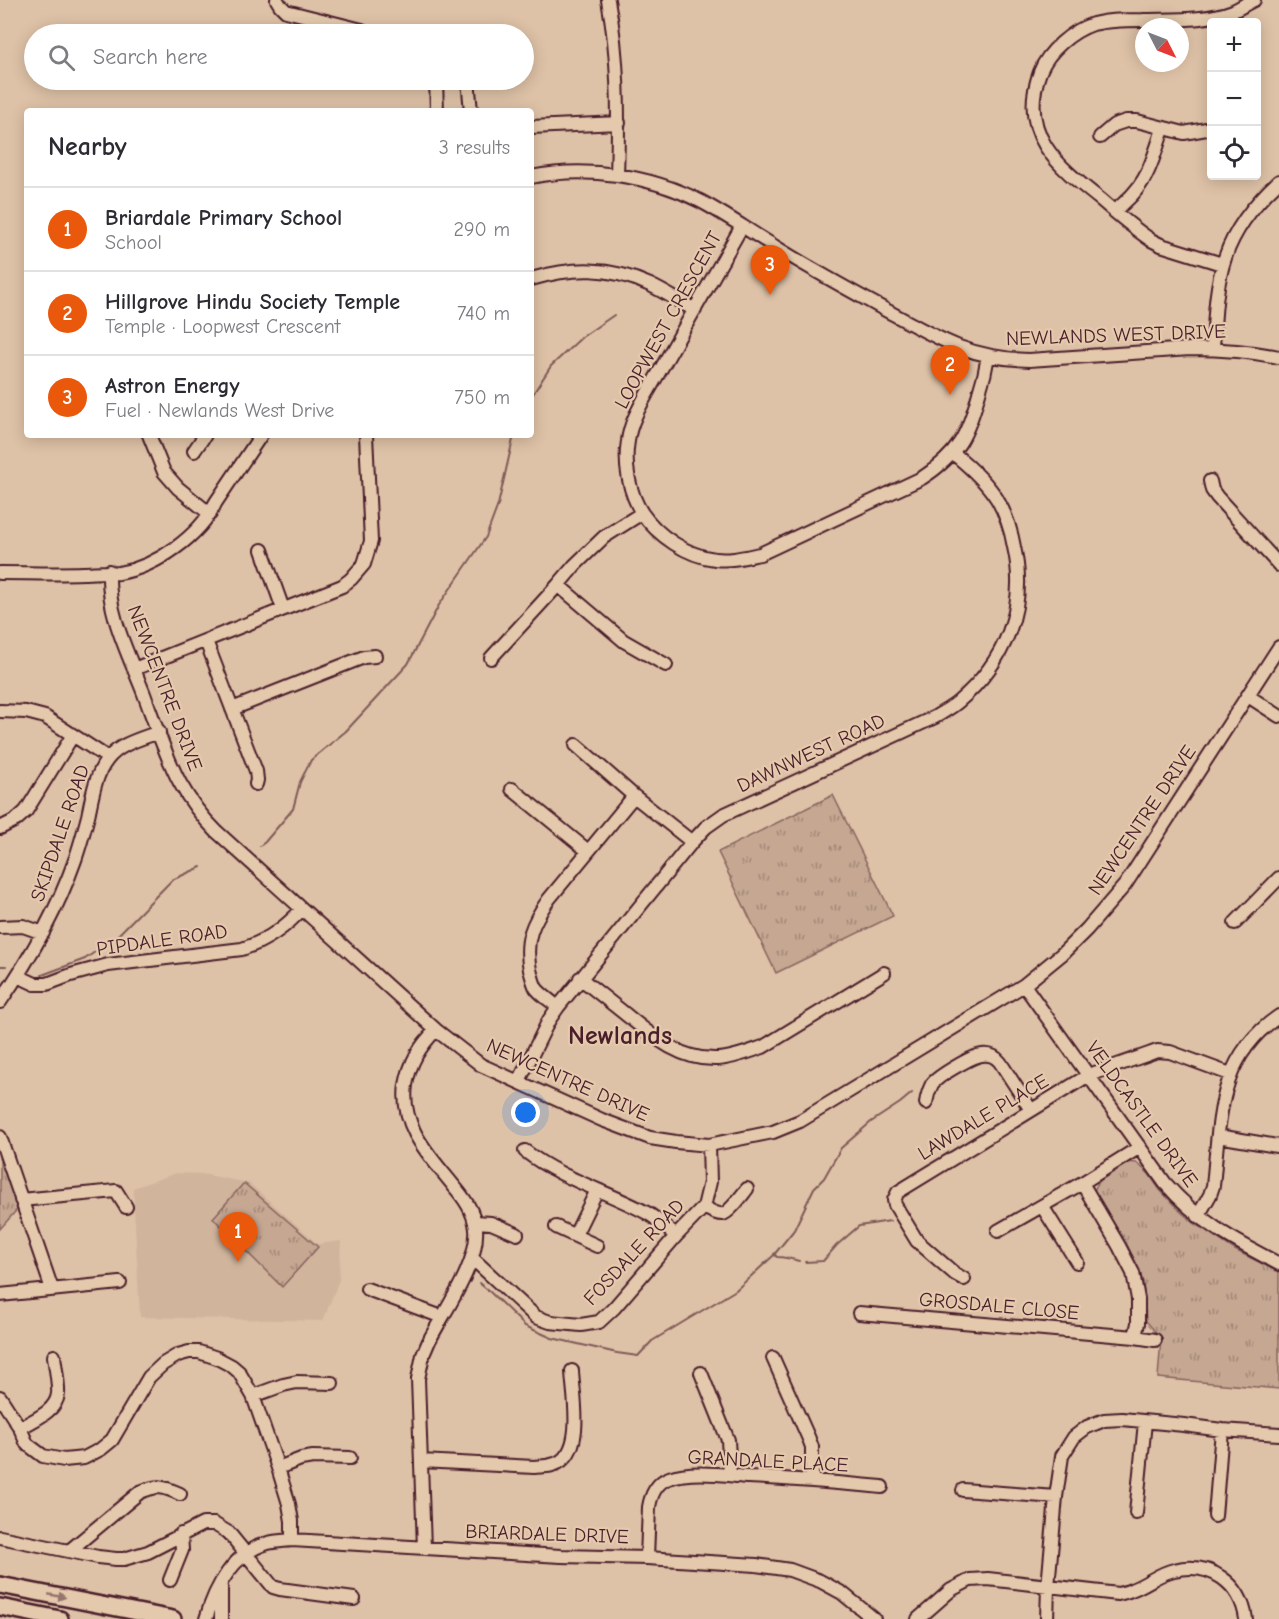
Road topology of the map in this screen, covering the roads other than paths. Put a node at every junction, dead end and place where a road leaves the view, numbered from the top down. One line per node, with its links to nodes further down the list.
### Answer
1 (277, 0): 4 (street)
2 (608, 0): 9 (street)
3 (1254, 0): 17 (street)
4 (338, 24)
5 (436, 90): 7 (street)
6 (469, 90): 8 (street)
7 (437, 108)
8 (471, 108)
9 (619, 123): 10 (street); 14 (street)
10 (534, 127)
11 (1163, 129): 12 (street); 13 (street); 17 (street)
12 (1207, 129)
13 (1100, 137)
14 (617, 175): 15 (street, NEWLANDS WEST DRIVE); 18 (street, NEWLANDS WEST DRIVE)
15 (534, 177)
16 (1279, 181): 19 (street)
17 (1114, 211): 19 (street)
18 (742, 226): 21 (street, LOOPWEST CRESCENT); 23 (street, NEWLANDS WEST DRIVE)
19 (1222, 264): 22 (street)
20 (534, 278): 21 (street)
21 (695, 310): 33 (street, LOOPWEST CRESCENT)
22 (1213, 349): 23 (street, NEWLANDS WEST DRIVE); 24 (street, NEWLANDS WEST DRIVE)
23 (988, 357): 30 (street, LOOPWEST CRESCENT)
24 (1279, 357)
25 (150, 438): 32 (street)
26 (204, 438): 29 (street)
27 (259, 438): 32 (street)
28 (366, 438): 39 (street)
29 (194, 452)
30 (953, 453): 33 (street, LOOPWEST CRESCENT); 58 (street, DAWNWEST ROAD)
31 (1209, 481): 35 (street)
32 (211, 509): 36 (street)
33 (642, 513): 38 (street)
34 (262, 550): 39 (street)
35 (1279, 565)
36 (109, 571): 37 (street); 45 (street, NEWCENTRE DRIVE)
37 (0, 573)
38 (558, 585): 43 (street); 44 (street)
39 (283, 609): 40 (street)
40 (206, 640): 45 (street); 47 (street)
41 (1279, 647): 46 (street, NEWCENTRE DRIVE)
42 (375, 656): 47 (street)
43 (491, 658)
44 (666, 665)
45 (134, 669): 50 (street, NEWCENTRE DRIVE)
46 (1248, 696): 49 (street); 68 (street, NEWCENTRE DRIVE)
47 (232, 709): 54 (street)
48 (0, 711): 51 (street)
49 (1279, 716)
50 (159, 732): 53 (street, SKIPDALE ROAD); 61 (street, NEWCENTRE DRIVE)
51 (73, 735): 53 (street); 57 (street)
52 (576, 745): 56 (street)
53 (108, 758): 64 (street, SKIPDALE ROAD)
54 (256, 784)
55 (512, 789): 59 (street)
56 (634, 796): 58 (street); 59 (street)
57 (0, 828)
58 (692, 842): 67 (street, DAWNWEST ROAD)
59 (588, 851): 70 (street)
60 (1279, 878): 62 (street)
61 (302, 909): 66 (street, PIPDALE ROAD); 72 (street, NEWCENTRE DRIVE)
62 (1235, 923)
63 (0, 927): 64 (street)
64 (44, 933): 66 (street, SKIPDALE ROAD)
65 (884, 973): 67 (street)
66 (18, 976): 69 (street, SKIPDALE ROAD)
67 (580, 978): 70 (street, DAWNWEST ROAD)
68 (1024, 985): 74 (street, VELDCASTLE DRIVE); 80 (street, NEWCENTRE DRIVE)
69 (0, 1002)
70 (558, 1007): 75 (street, DAWNWEST ROAD)
71 (1279, 1016): 73 (street)
72 (436, 1030): 75 (street, NEWCENTRE DRIVE); 92 (street)
73 (1230, 1074): 74 (street, LAWDALE PLACE); 78 (street)
74 (1089, 1076): 77 (street, LAWDALE PLACE); 81 (street, VELDCASTLE DRIVE)
75 (519, 1081): 80 (street, NEWCENTRE DRIVE)
76 (926, 1103): 77 (street)
77 (1030, 1110): 102 (street, LAWDALE PLACE)
78 (1218, 1136): 82 (street); 91 (street)
79 (1, 1141): 87 (street)
80 (709, 1145): 90 (street, FOSDALE ROAD)
81 (1140, 1147): 84 (street); 91 (street, VELDCASTLE DRIVE)
82 (1278, 1148)
83 (525, 1151): 86 (street)
84 (1082, 1183): 88 (street); 109 (street)
85 (747, 1189): 90 (street, FOSDALE ROAD)
86 (597, 1190): 96 (street); 97 (street)
87 (21, 1200): 89 (street); 104 (street)
88 (1042, 1206): 94 (street); 100 (street)
89 (126, 1207)
90 (704, 1207): 97 (street, FOSDALE ROAD)
91 (1198, 1216): 101 (street, VELDCASTLE DRIVE)
92 (475, 1222): 95 (street); 99 (street)
93 (556, 1227): 96 (street)
94 (998, 1231)
95 (517, 1234)
96 (575, 1235): 98 (street)
97 (676, 1236): 99 (street, FOSDALE ROAD)
98 (597, 1246)
99 (472, 1258): 108 (street)
100 (1077, 1262)
101 (1279, 1264)
102 (964, 1279)
103 (120, 1283): 104 (street)
104 (52, 1289): 106 (street)
105 (367, 1289): 108 (street)
106 (0, 1295)
107 (860, 1313): 109 (street, GROSDALE CLOSE)
108 (442, 1317): 123 (street)
109 (1135, 1337): 110 (street, GROSDALE CLOSE)
110 (1155, 1340)
111 (54, 1356): 119 (street)
112 (774, 1358): 126 (street)
113 (572, 1371): 123 (street)
114 (701, 1373): 125 (street)
115 (332, 1383): 116 (street)
116 (253, 1396): 119 (street); 124 (street)
117 (0, 1397): 119 (street)
118 (1145, 1422): 120 (street); 130 (street); 131 (street)
119 (20, 1428)
120 (1222, 1430): 121 (street); 132 (street)
121 (1279, 1434)
122 (350, 1458): 124 (street)
123 (421, 1461): 136 (street)
124 (278, 1468): 135 (street)
125 (729, 1475): 126 (street, GRANDALE PLACE); 139 (street, GRANDALE PLACE)
126 (812, 1481): 127 (street, GRANDALE PLACE)
127 (882, 1487)
128 (963, 1490): 130 (street)
129 (180, 1494): 137 (street)
130 (1056, 1497): 143 (street)
131 (1136, 1513)
132 (1215, 1516)
133 (182, 1534): 137 (street); 138 (street); 140 (street)
134 (0, 1537): 137 (street)
135 (292, 1540): 136 (street, BRIARDALE DRIVE); 138 (street, BRIARDALE DRIVE)
136 (424, 1548): 139 (street, BRIARDALE DRIVE)
137 (69, 1551)
138 (246, 1555): 141 (street, BRIARDALE DRIVE); 144 (street)
139 (647, 1558): 150 (street, BRIARDALE DRIVE)
140 (170, 1580)
141 (221, 1583): 148 (street, BRIARDALE DRIVE); 149 (street)
142 (0, 1585): 147 (main road, one-way to 147)
143 (1048, 1587): 151 (street); 152 (street); 153 (street)
144 (354, 1599)
145 (0, 1607): 146 (main road)
146 (60, 1619)
147 (173, 1619)
148 (206, 1619)
149 (221, 1619)
150 (874, 1619)
151 (918, 1619)
152 (1047, 1619)
153 (1246, 1619)

